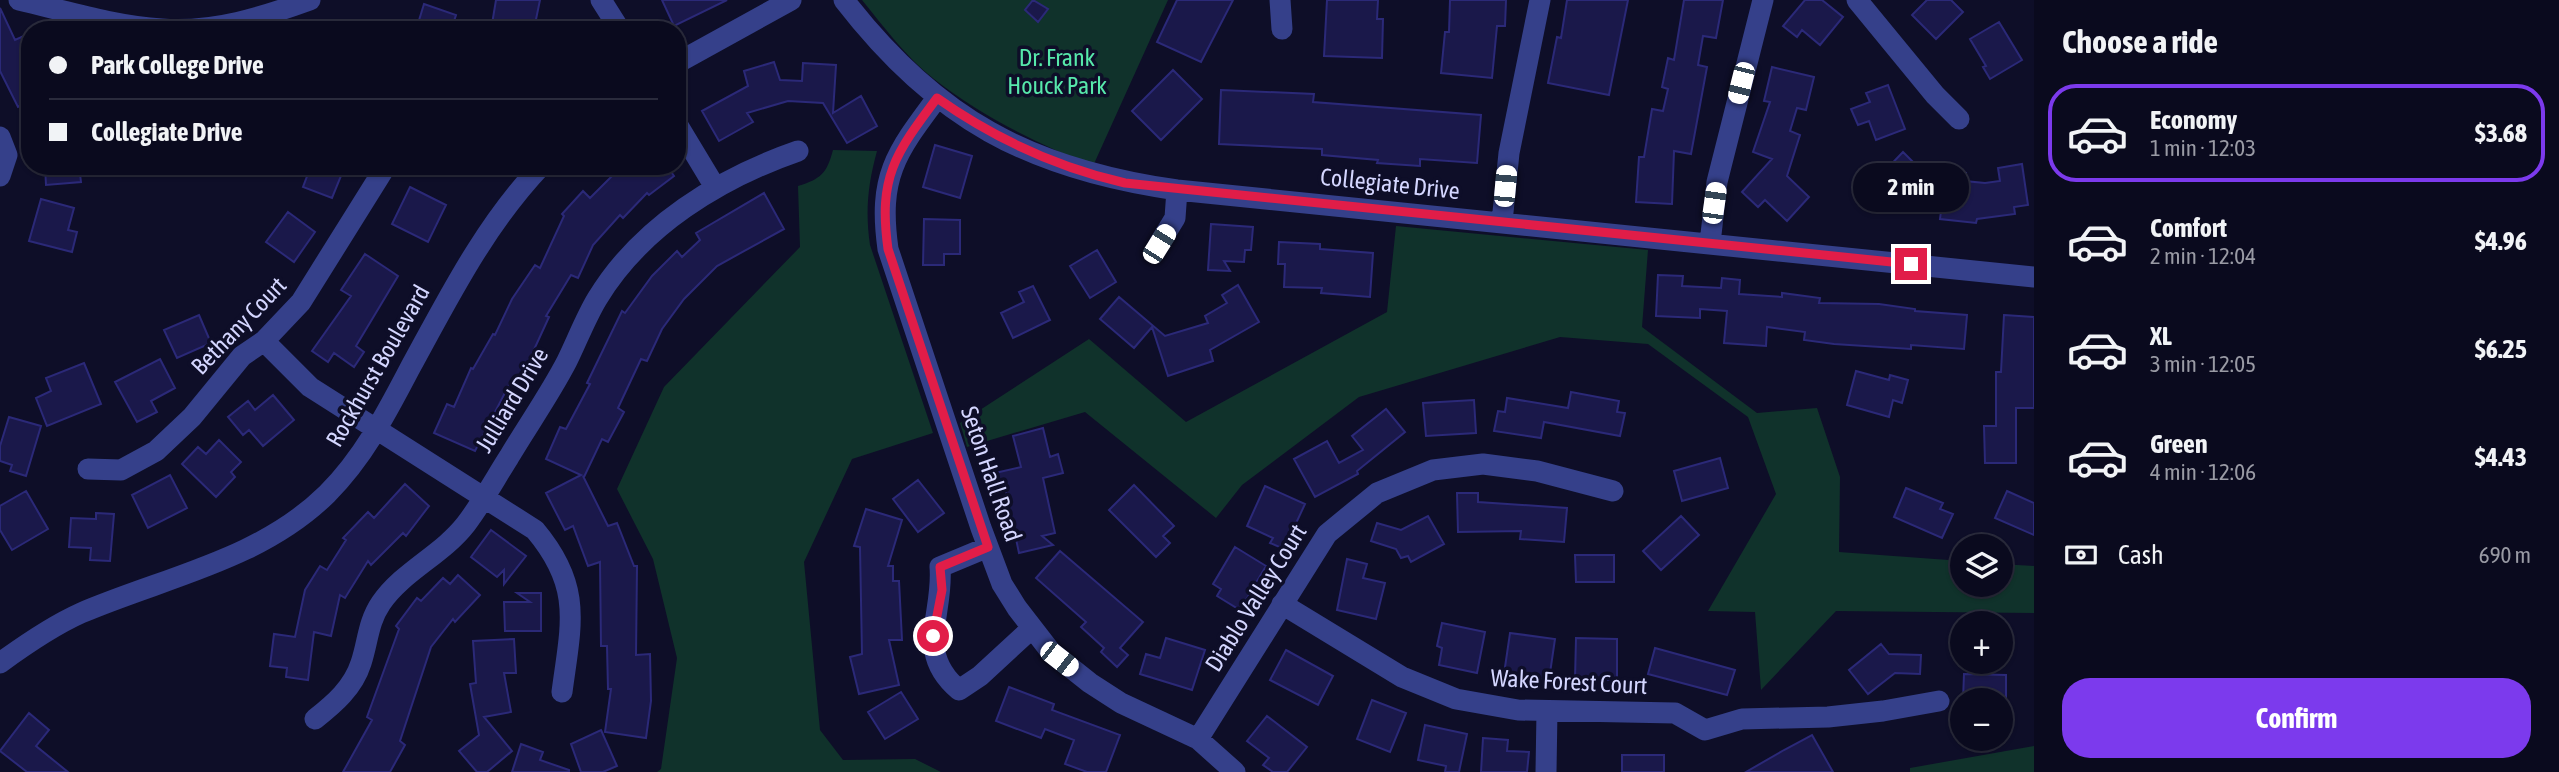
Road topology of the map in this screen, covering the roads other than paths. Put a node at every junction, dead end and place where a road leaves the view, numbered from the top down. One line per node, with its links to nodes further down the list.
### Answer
1 (19, 0): 10 (street)
2 (310, 0): 11 (street)
3 (601, 0): 12 (street)
4 (791, 0): 14 (street)
5 (844, 0): 15 (street, Collegiate Drive)
6 (1280, 0): 13 (street)
7 (1540, 0): 25 (street)
8 (1763, 0): 26 (street)
9 (1857, 0): 16 (street)
10 (105, 21)
11 (241, 21)
12 (614, 21)
13 (1282, 29)
14 (686, 57)
15 (937, 98): 24 (street, Collegiate Drive); 34 (street, Seton Hall Road)
16 (1959, 119)
17 (0, 137): 22 (street)
18 (686, 139): 23 (street)
19 (799, 151): 23 (street, Julliard Drive)
20 (381, 175): 29 (street, Bethany Court)
21 (534, 175): 30 (street, Rockhurst Boulevard)
22 (0, 176)
23 (715, 187): 33 (street, Julliard Drive)
24 (1177, 190): 25 (street, Collegiate Drive); 27 (street)
25 (1502, 222): 26 (street, Collegiate Drive)
26 (1710, 243): 28 (street, Collegiate Drive)
27 (1159, 244)
28 (2034, 277)
29 (264, 341): 30 (street); 31 (street, Bethany Court)
30 (377, 429): 33 (street); 37 (street, Rockhurst Boulevard)
31 (88, 469)
32 (1614, 491): 35 (street, Diablo Valley Court)
33 (485, 496): 38 (street); 41 (street, Julliard Drive)
34 (988, 547): 36 (street, Seton Hall Road); 36 (street)
35 (1282, 604): 40 (street, Wake Forest Court); 42 (street, Diablo Valley Court)
36 (1031, 629): 42 (street, Seton Hall Road)
37 (0, 663)
38 (562, 692)
39 (1939, 701): 40 (street, Wake Forest Court)
40 (1547, 711): 44 (street)
41 (315, 719)
42 (1198, 738): 43 (street, Seton Hall Road)
43 (1235, 772)
44 (1546, 772)

